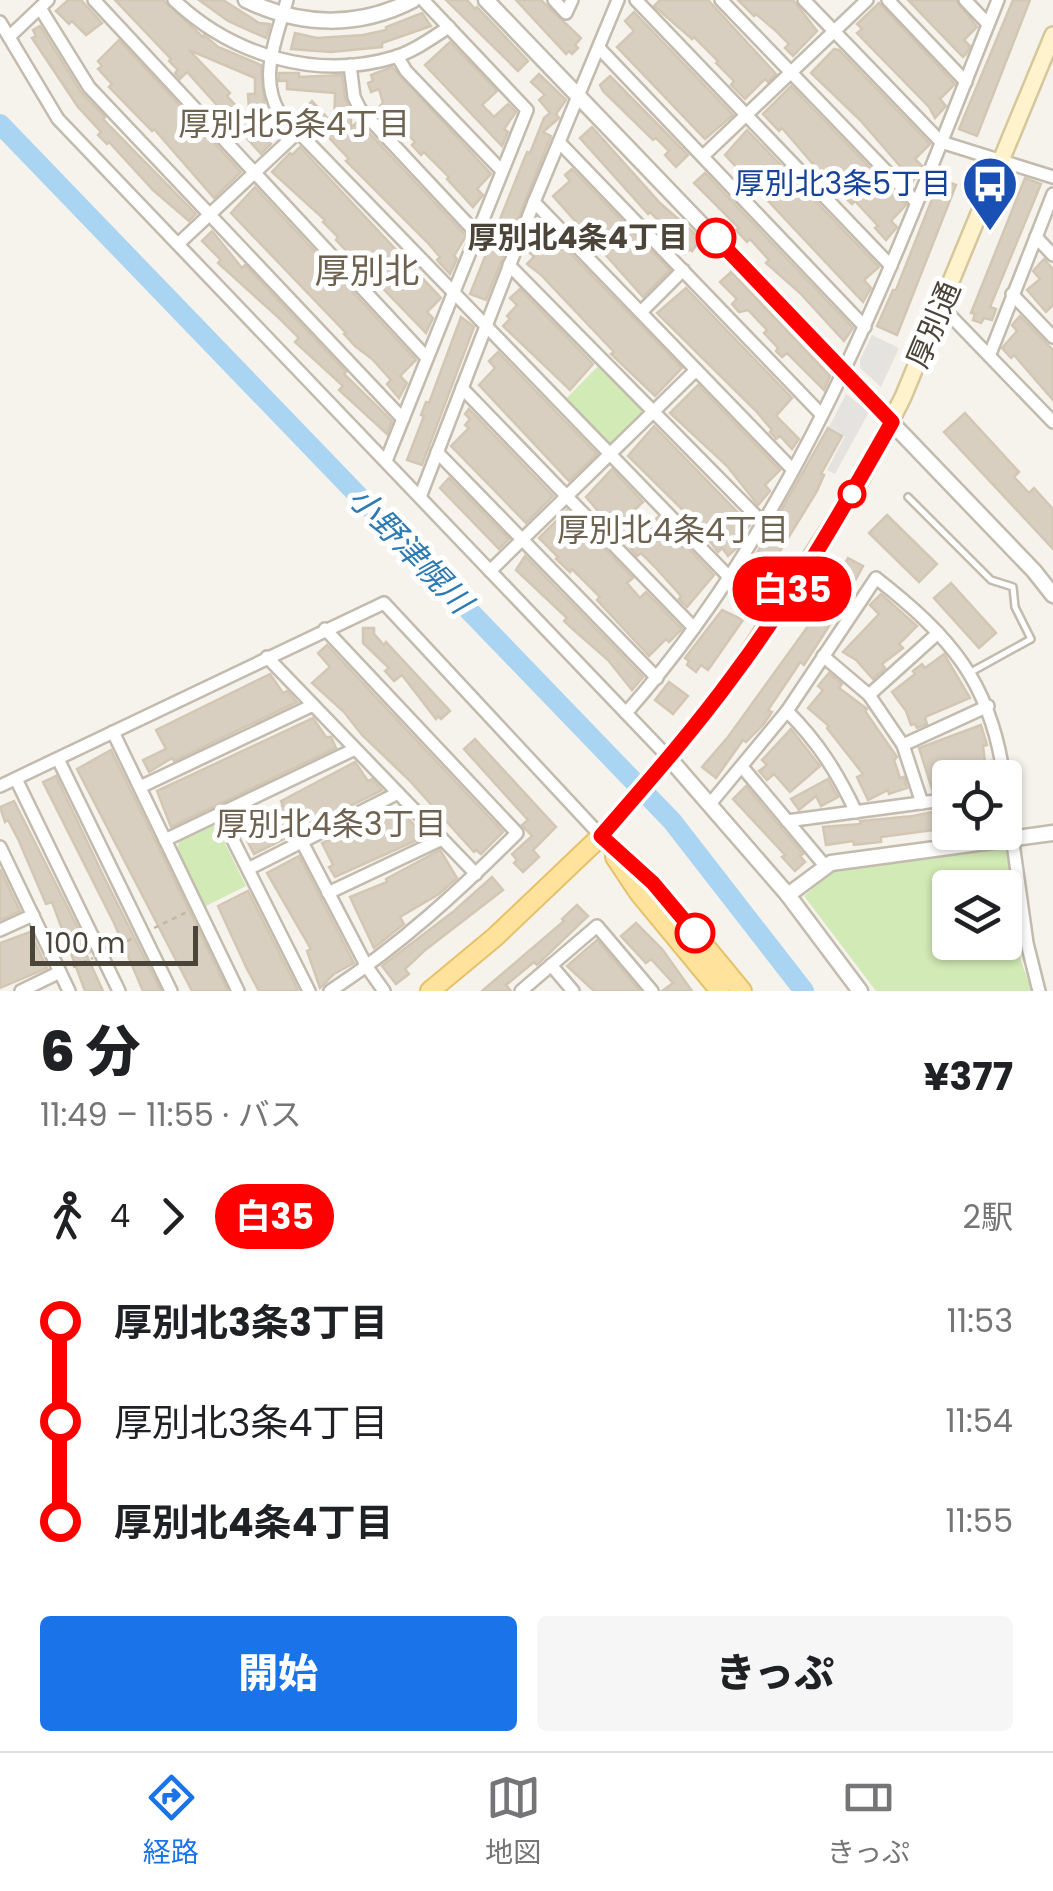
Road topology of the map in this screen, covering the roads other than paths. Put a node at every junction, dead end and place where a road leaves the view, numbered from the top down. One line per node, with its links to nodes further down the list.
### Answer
1 (94, 0): 39 (street)
2 (174, 0): 27 (street)
3 (246, 0): 18 (street)
4 (413, 0): 18 (street)
5 (422, 0): 21 (street)
6 (486, 0): 31 (street)
7 (554, 0): 8 (street)
8 (572, 0)
9 (618, 0): 25 (street)
10 (636, 0): 32 (street)
11 (721, 0): 29 (street)
12 (804, 0): 22 (street)
13 (867, 0): 22 (street)
14 (888, 0): 30 (street)
15 (966, 0): 20 (street)
16 (998, 0): 20 (street)
17 (44, 4): 24 (street); 44 (street)
18 (285, 7): 27 (street)
19 (0, 22): 24 (street)
20 (988, 24): 30 (street)
21 (449, 27): 26 (street); 38 (street)
22 (834, 30): 29 (street); 35 (street)
23 (1053, 36): 37 (main road, 厚別通)
24 (9, 37): 47 (street)
25 (599, 48): 31 (street); 36 (street)
26 (397, 56): 28 (street); 38 (street)
27 (272, 58): 28 (street); 33 (street)
28 (350, 64): 45 (street)
29 (791, 72): 32 (street); 43 (street)
30 (966, 82): 35 (street)
31 (580, 94): 34 (street); 62 (street)
32 (747, 115): 36 (street); 50 (street)
33 (296, 133): 39 (street); 52 (street)
34 (559, 142): 42 (street); 51 (street)
35 (941, 142): 37 (street); 43 (street)
36 (702, 156): 57 (street)
37 (1002, 162): 40 (street); 54 (main road, 厚別通)
38 (502, 171): 45 (street)
39 (254, 173): 44 (street); 60 (street)
40 (1053, 177)
41 (1053, 194): 46 (street)
42 (534, 202): 49 (street); 55 (street)
43 (916, 202): 50 (street)
44 (210, 215): 47 (street); 66 (street)
45 (477, 234): 52 (street)
46 (1036, 237): 48 (street); 53 (street)
47 (178, 244): 71 (street)
48 (1053, 255)
49 (509, 265): 56 (street); 64 (street)
50 (892, 266): 57 (street)
51 (683, 270): 55 (street); 65 (street)
52 (453, 294): 56 (street); 60 (street)
53 (1012, 294): 58 (street); 59 (street)
54 (942, 307): 59 (street); 67 (main road, 厚別通)
55 (641, 312): 61 (street)
56 (485, 326): 63 (street); 70 (street)
57 (865, 326): 62 (street)
58 (1053, 337)
59 (990, 354): 68 (street)
60 (428, 358): 66 (street)
61 (696, 370): 64 (street); 72 (street)
62 (844, 373): 65 (street); 67 (street)
63 (462, 388): 69 (street); 73 (street)
64 (653, 412): 70 (street); 76 (street)
65 (821, 414): 72 (street)
66 (403, 419): 71 (street)
67 (892, 422): 80 (street); 81 (main road, 厚別通)
68 (1053, 422)
69 (437, 452): 75 (street); 77 (street)
70 (609, 454): 73 (street); 79 (street)
71 (386, 461): 75 (street)
72 (794, 470): 76 (street)
73 (567, 496): 77 (street); 82 (street)
74 (908, 496): 87 (lane)
75 (420, 497): 78 (street)
76 (764, 524): 79 (street)
77 (522, 539): 78 (street); 88 (street)
78 (490, 571): 93 (street)
79 (730, 578): 81 (street); 82 (street)
80 (1053, 595)
81 (778, 611): 97 (main road, 厚別通)
82 (694, 628): 88 (street)
83 (325, 629): 86 (street); 112 (street); 122 (street)
84 (938, 633): 85 (street); 87 (street); 89 (street)
85 (824, 656): 89 (street); 92 (street)
86 (267, 657): 90 (street); 94 (street)
87 (971, 672): 91 (street)
88 (657, 678): 93 (street)
89 (870, 695): 95 (street)
90 (313, 705): 96 (street); 103 (street)
91 (988, 706): 95 (street); 99 (street)
92 (787, 711): 100 (street); 108 (street)
93 (626, 713): 97 (street)
94 (113, 732): 98 (street); 103 (street)
95 (903, 745): 106 (street)
96 (356, 749): 104 (street); 109 (street)
97 (669, 758): 107 (street); 112 (main road, 厚別通)
98 (58, 759): 101 (street); 133 (street)
99 (1000, 760)
100 (743, 768): 107 (street); 110 (street)
101 (16, 779): 102 (street); 132 (street)
102 (0, 786)
103 (140, 788): 115 (street)
104 (398, 793): 114 (street); 116 (street)
105 (932, 802): 106 (street)
106 (922, 803): 108 (street)
107 (710, 804): 124 (street)
108 (856, 812): 110 (street)
109 (220, 814): 115 (street); 121 (street)
110 (788, 821): 120 (street)
111 (1053, 833): 113 (street)
112 (601, 836): 138 (main road); 142 (main road); 143 (main road)
113 (1022, 837)
114 (442, 839): 122 (street); 123 (street)
115 (165, 840): 134 (street)
116 (302, 842): 121 (street); 123 (street)
117 (0, 847): 125 (street)
118 (932, 849): 120 (street)
119 (1014, 850): 145 (street)
120 (826, 867): 124 (street)
121 (248, 869): 135 (street)
122 (476, 874): 128 (street)
123 (328, 893): 128 (street)
124 (788, 895): 144 (street)
125 (33, 915): 126 (street); 129 (street)
126 (0, 930)
127 (551, 965): 139 (street); 140 (street); 141 (street)
128 (367, 967): 136 (street); 137 (street)
129 (60, 972): 130 (street); 131 (street)
130 (21, 991)
131 (70, 991)
132 (119, 991)
133 (171, 991)
134 (238, 991)
135 (309, 991)
136 (330, 991)
137 (384, 991)
138 (430, 991)
139 (521, 991)
140 (572, 991)
141 (652, 991)
142 (720, 991)
143 (742, 991)
144 (860, 991)
145 (1039, 991)

